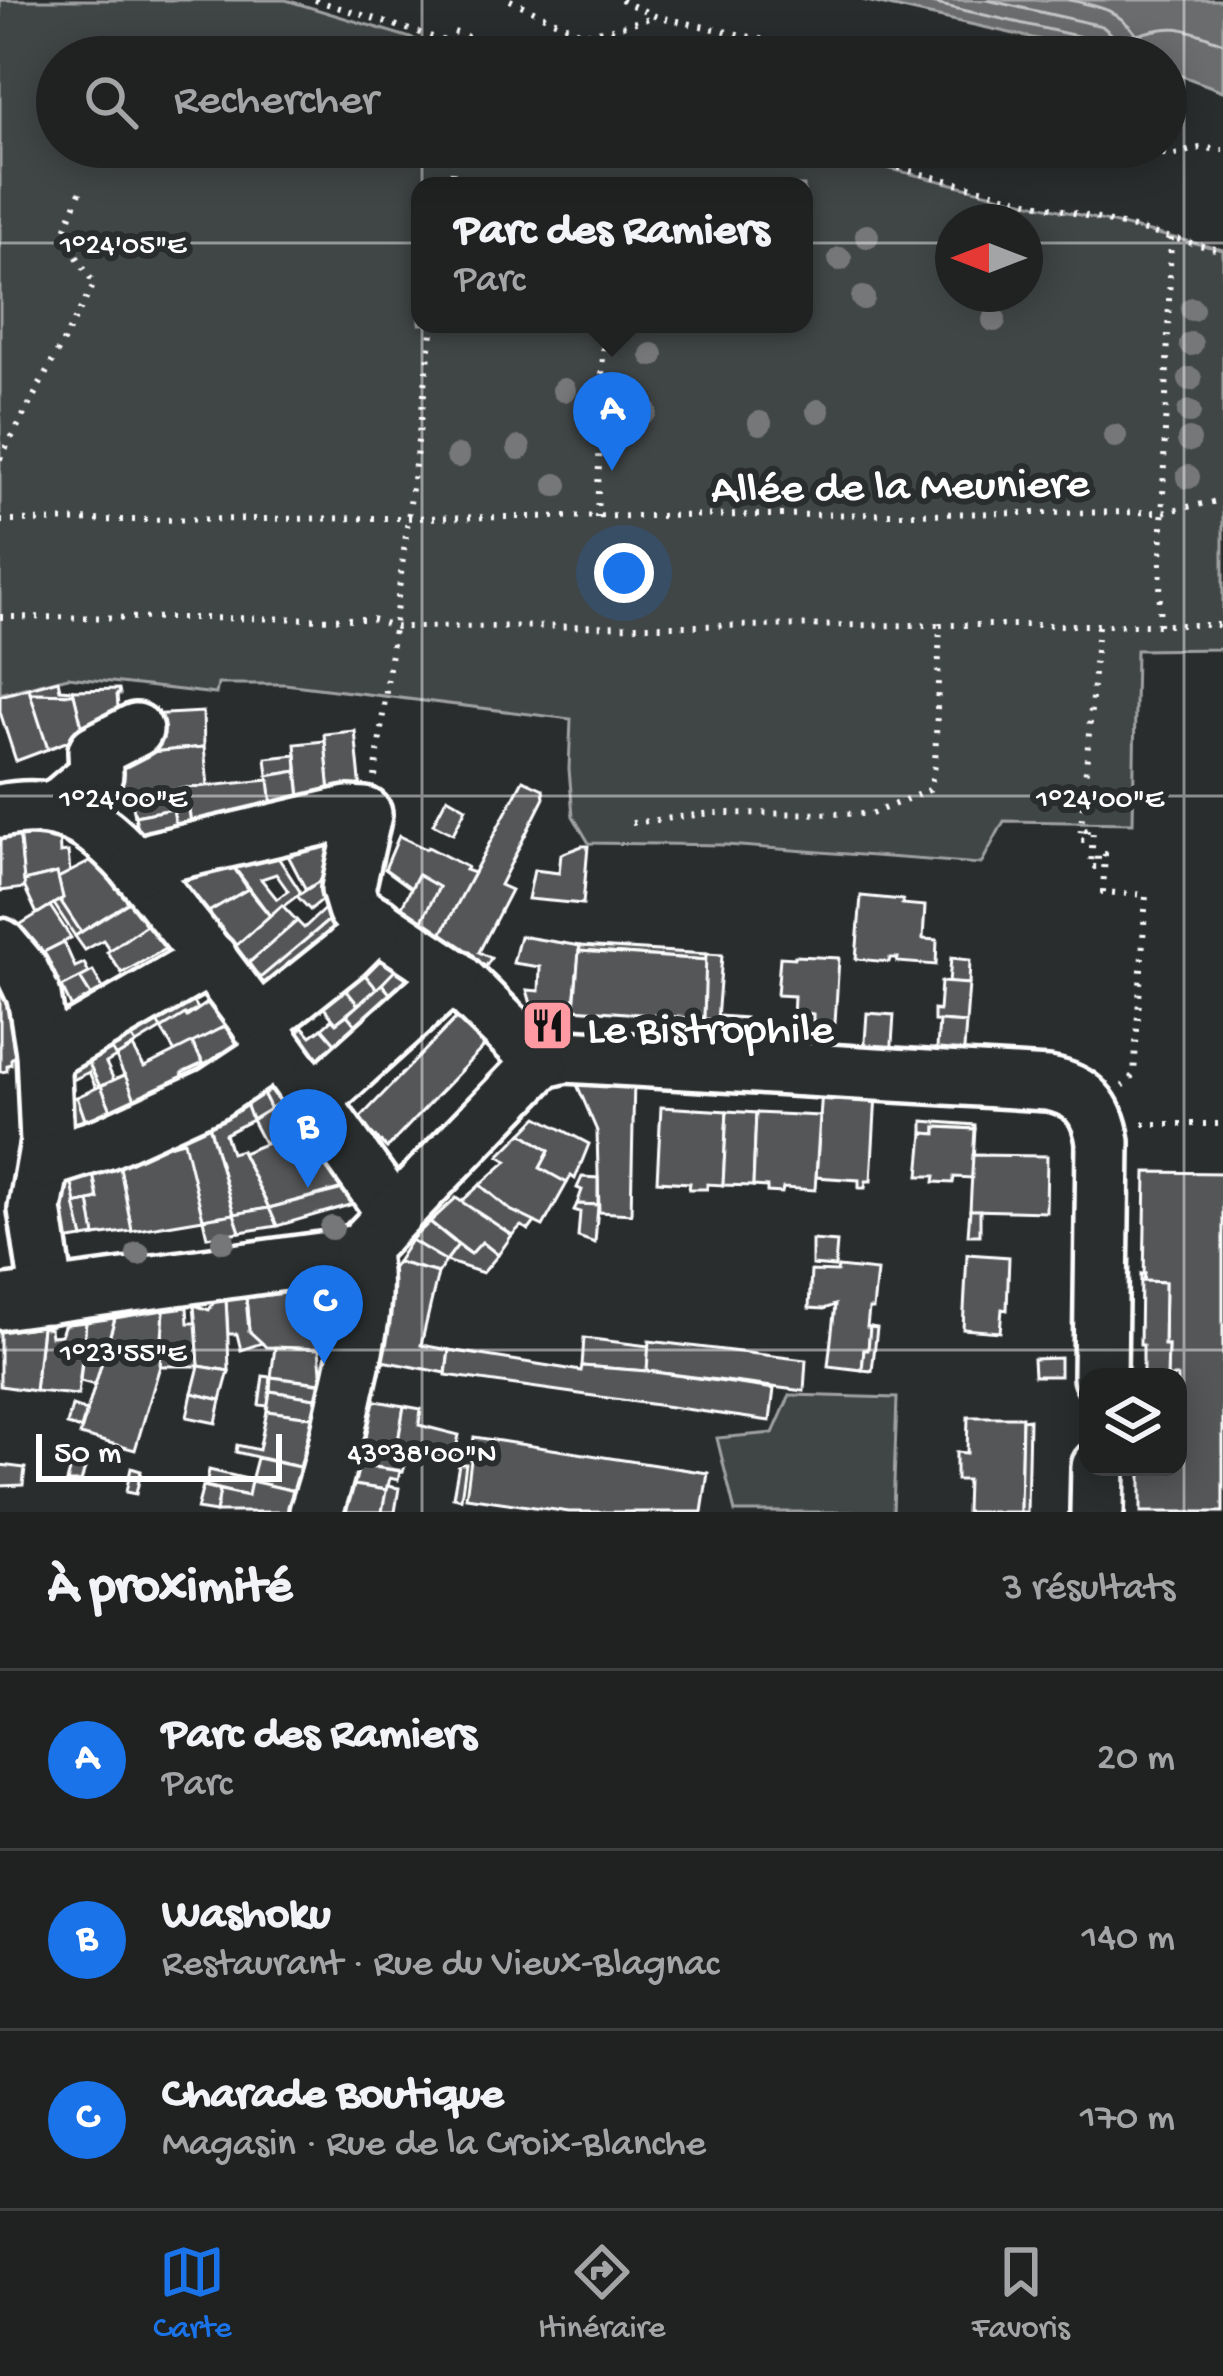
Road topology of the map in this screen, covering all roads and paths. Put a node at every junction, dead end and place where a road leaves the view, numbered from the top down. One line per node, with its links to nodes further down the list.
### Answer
1 (315, 0): 6 (path)
2 (510, 0): 4 (path)
3 (621, 0): 4 (path)
4 (655, 16): 8 (path)
5 (454, 32): 7 (path)
6 (420, 36)
7 (466, 36)
8 (746, 36)
9 (1223, 150): 10 (path)
10 (1187, 152)
11 (900, 168): 13 (path)
12 (82, 187): 17 (path)
13 (1172, 237): 14 (path); 19 (path)
14 (1223, 251)
15 (432, 333): 20 (path)
16 (604, 333): 21 (path)
17 (0, 459)
18 (1223, 500): 19 (path, Allée de la Meuniere)
19 (1162, 512): 21 (path, Allée de la Meuniere); 25 (path)
20 (408, 518): 21 (path, Allée de la Meuniere); 22 (path, Allée de la Meuniere); 28 (path)
21 (596, 518)
22 (0, 521)
23 (0, 617): 28 (path)
24 (940, 625): 27 (path); 28 (path); 33 (path)
25 (1159, 625): 26 (path); 27 (path)
26 (1223, 625)
27 (1098, 626): 43 (path)
28 (396, 627): 30 (path)
29 (136, 730): 31 (street)
30 (370, 796): 34 (street); 35 (street)
31 (56, 808): 32 (street); 34 (street)
32 (0, 811)
33 (632, 823)
34 (137, 868): 37 (street)
35 (377, 923): 38 (street); 39 (street)
36 (0, 945): 40 (street)
37 (211, 959): 39 (street); 40 (street)
38 (453, 976): 41 (street); 42 (street)
39 (268, 1037): 42 (street); 45 (street)
40 (43, 1052): 45 (street)
41 (541, 1062): 43 (street); 46 (street)
42 (313, 1102): 46 (street)
43 (1101, 1106): 44 (path); 48 (street)
44 (1223, 1124)
45 (45, 1162): 47 (street)
46 (377, 1232): 47 (street); 50 (street)
47 (24, 1300)
48 (1100, 1368)
49 (1098, 1476): 51 (street)
50 (316, 1512)
51 (1097, 1512)

